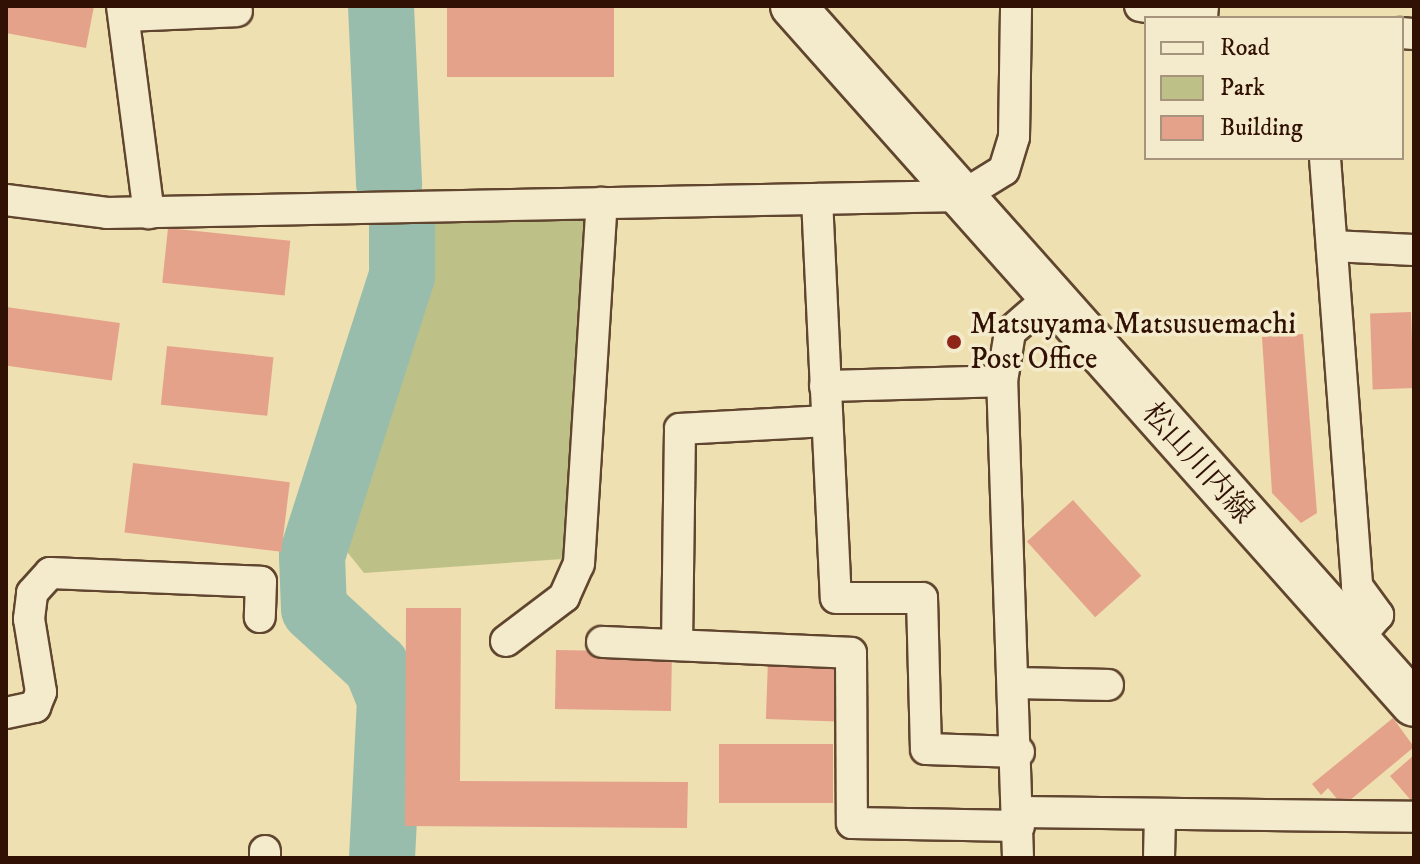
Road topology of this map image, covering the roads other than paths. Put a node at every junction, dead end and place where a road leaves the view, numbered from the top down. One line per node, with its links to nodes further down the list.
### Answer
1 (793, 6): 8 (main road, 松山川内線)
2 (1016, 6): 8 (street)
3 (1140, 6): 6 (street)
4 (123, 11): 5 (street); 12 (street)
5 (237, 11)
6 (1210, 13)
7 (1325, 160): 13 (street)
8 (962, 196): 9 (street); 15 (main road, 松山川内線)
9 (817, 199): 11 (street); 17 (street)
10 (6, 200): 12 (street)
11 (602, 203): 12 (street); 20 (street)
12 (149, 213)
13 (1332, 246): 14 (street); 21 (street)
14 (1414, 250)
15 (1048, 299): 16 (street); 21 (main road, 松山川内線)
16 (1002, 381): 17 (street); 24 (street)
17 (825, 386): 18 (street)
18 (826, 421): 23 (street); 28 (street)
19 (260, 617): 27 (street)
20 (506, 641)
21 (1355, 641): 26 (main road, 松山川内線)
22 (602, 642): 23 (street)
23 (677, 645): 31 (street)
24 (1016, 683): 25 (street); 28 (street)
25 (1108, 685)
26 (1414, 704)
27 (6, 713)
28 (1019, 752): 31 (street)
29 (1160, 814): 30 (street); 31 (street); 33 (street)
30 (1414, 817)
31 (1019, 819): 32 (street)
32 (1018, 858)
33 (1159, 858)

